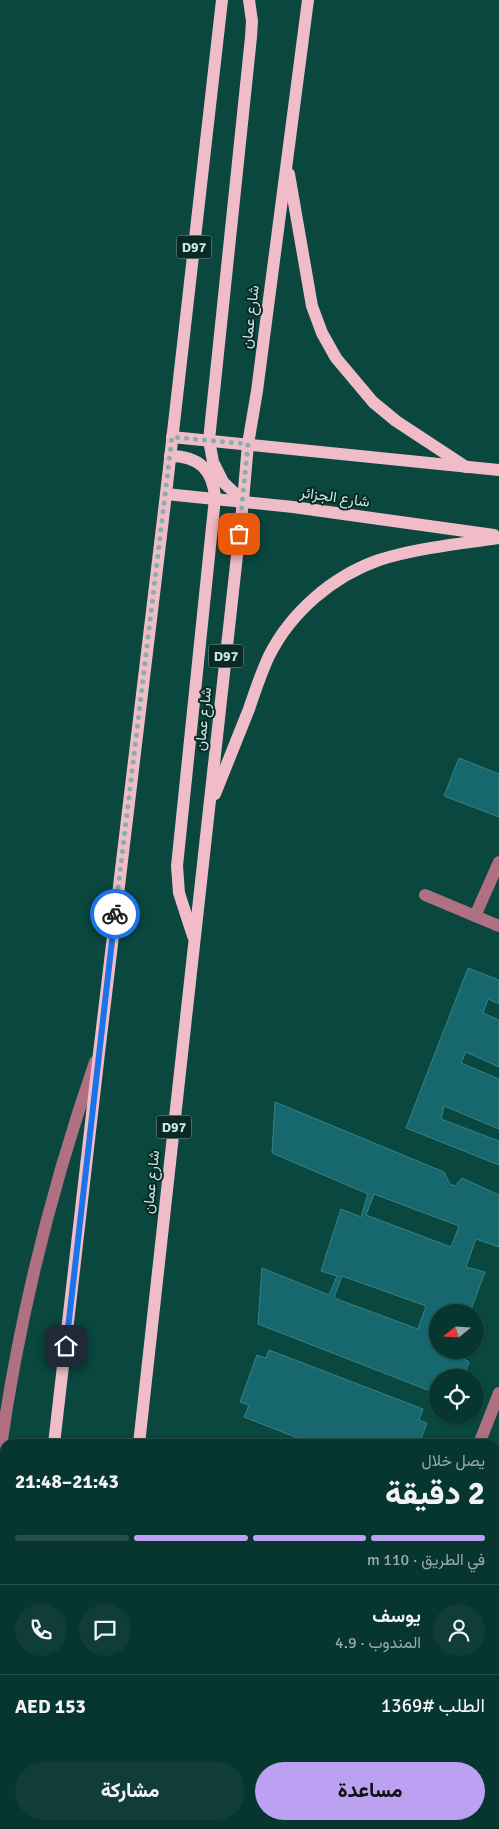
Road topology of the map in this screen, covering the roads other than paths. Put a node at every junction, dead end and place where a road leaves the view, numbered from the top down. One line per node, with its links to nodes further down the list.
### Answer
1 (222, 0): 5 (main road, D97)
2 (249, 0): 6 (main road)
3 (308, 0): 4 (main road, شارع عمان / D97)
4 (286, 160): 7 (main road, شارع عمان / D97); 9 (main road)
5 (172, 437): 6 (main road); 8 (main road, D97)
6 (209, 440): 7 (main road); 13 (main road)
7 (248, 444): 9 (main road); 13 (main road, شارع عمان / D97)
8 (170, 456): 11 (main road, D97); 12 (main road)
9 (466, 466): 10 (main road)
10 (499, 470)
11 (166, 494): 12 (main road, شارع الجزائر); 21 (main road, D97)
12 (215, 498): 13 (main road, شارع الجزائر); 20 (main road)
13 (243, 501): 14 (main road, شارع الجزائر); 15 (main road, شارع عمان / D97)
14 (499, 537): 15 (main road)
15 (209, 811): 20 (main road, شارع عمان / D97)
16 (499, 862): 18 (street)
17 (425, 895): 18 (street)
18 (475, 916): 19 (street)
19 (499, 926)
20 (194, 940): 25 (main road, شارع عمان / D97)
21 (98, 1053): 23 (street); 24 (main road, D97)
22 (499, 1393): 26 (street)
23 (2, 1439)
24 (55, 1439)
25 (140, 1439)
26 (481, 1439)

